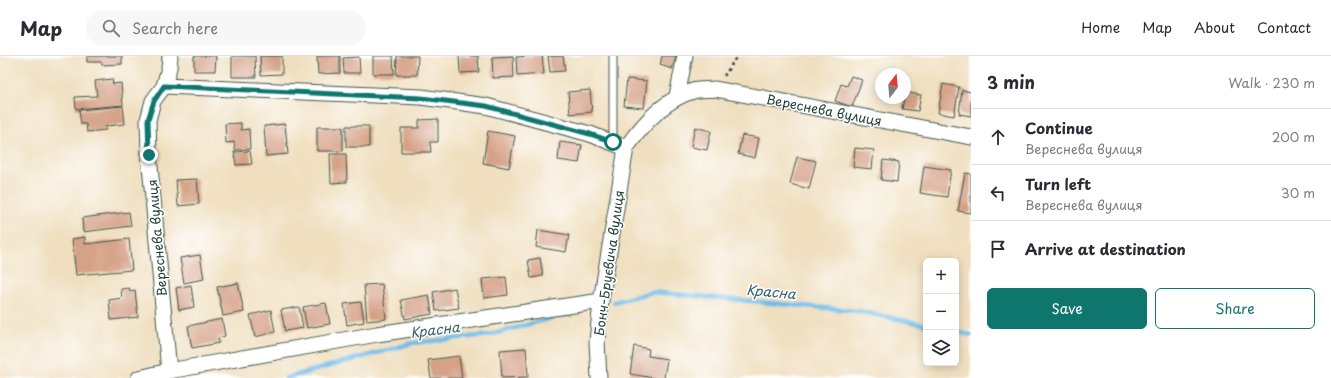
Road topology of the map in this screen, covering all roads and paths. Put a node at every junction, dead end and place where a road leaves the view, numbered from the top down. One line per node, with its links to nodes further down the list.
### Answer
1 (170, 56): 5 (street, Вереснева вулиця)
2 (613, 56): 9 (lane)
3 (685, 56): 7 (street)
4 (737, 56): 6 (path)
5 (164, 86): 9 (street); 11 (street, Вереснева вулиця)
6 (715, 89): 7 (street, Вереснева вулиця); 8 (street, Вереснева вулиця)
7 (677, 96): 9 (street, Вереснева вулиця)
8 (971, 137)
9 (620, 145): 10 (street, Бонч-Бруєвича вулиця)
10 (601, 300): 11 (street); 13 (street, Бонч-Бруєвича вулиця)
11 (169, 371): 12 (street)
12 (139, 378)
13 (598, 378)

